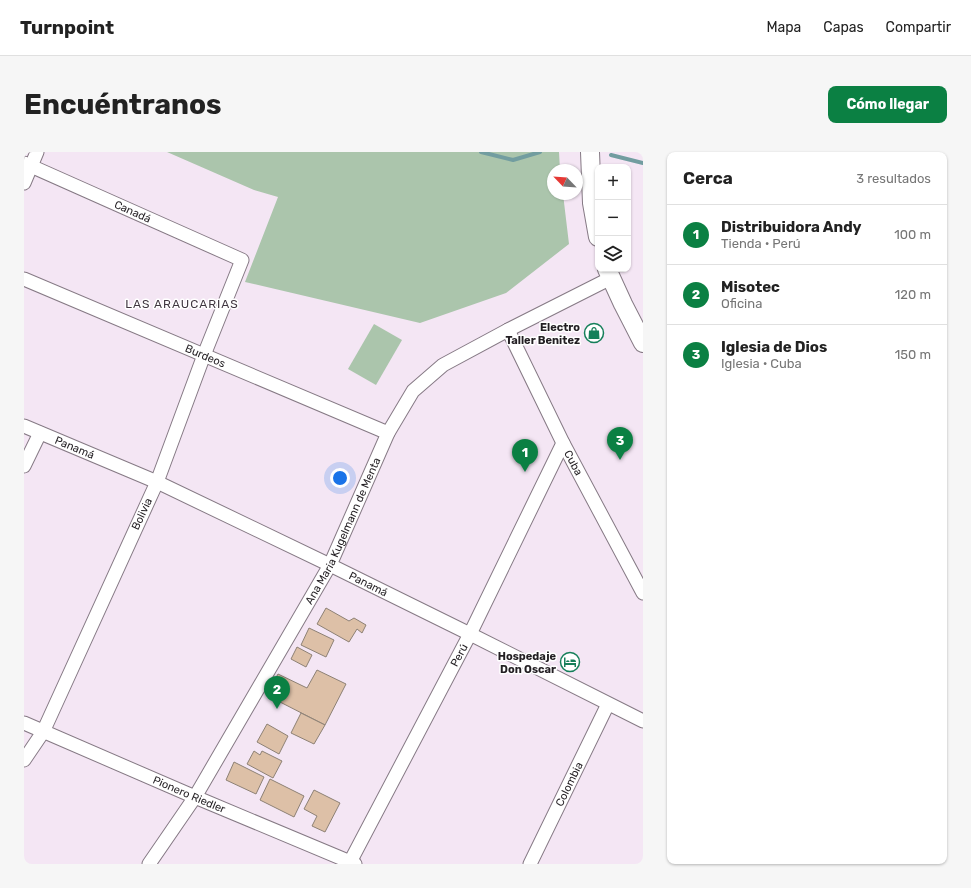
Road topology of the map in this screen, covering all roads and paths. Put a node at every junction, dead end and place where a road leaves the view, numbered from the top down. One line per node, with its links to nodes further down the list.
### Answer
1 (37, 152): 3 (street)
2 (590, 152): 5 (main road)
3 (28, 165): 4 (street); 6 (street, Canadá)
4 (24, 183)
5 (598, 236)
6 (242, 260): 11 (street, Bolivia)
7 (609, 274): 9 (street, Ana Maria Kugelmann de Menta); 10 (main road)
8 (24, 278): 11 (street, Burdeos)
9 (508, 330): 14 (street, Ana Maria Kugelmann de Menta); 15 (street, Cuba)
10 (643, 343)
11 (204, 355): 14 (street, Burdeos); 17 (street, Bolivia)
12 (24, 426): 13 (street, Panamá)
13 (40, 433): 16 (street); 17 (street, Panamá)
14 (388, 433): 18 (street, Ana Maria Kugelmann de Menta)
15 (563, 443): 19 (street, Cuba); 20 (street, Perú)
16 (24, 466)
17 (157, 482): 18 (street, Panamá); 24 (street, Bolivia)
18 (330, 565): 20 (street, Panamá); 26 (street, Ana Maria Kugelmann de Menta)
19 (643, 593)
20 (470, 634): 21 (street, Panamá); 27 (street, Perú)
21 (608, 704): 22 (street, Panamá); 29 (street, Colombia)
22 (643, 721)
23 (24, 723): 24 (street, Pionero Riedler)
24 (42, 732): 25 (street, Bolivia); 26 (street, Pionero Riedler)
25 (24, 760)
26 (195, 797): 27 (street, Pionero Riedler); 28 (street, Ana Maria Kugelmann de Menta)
27 (351, 863)
28 (149, 864)
29 (530, 864)

